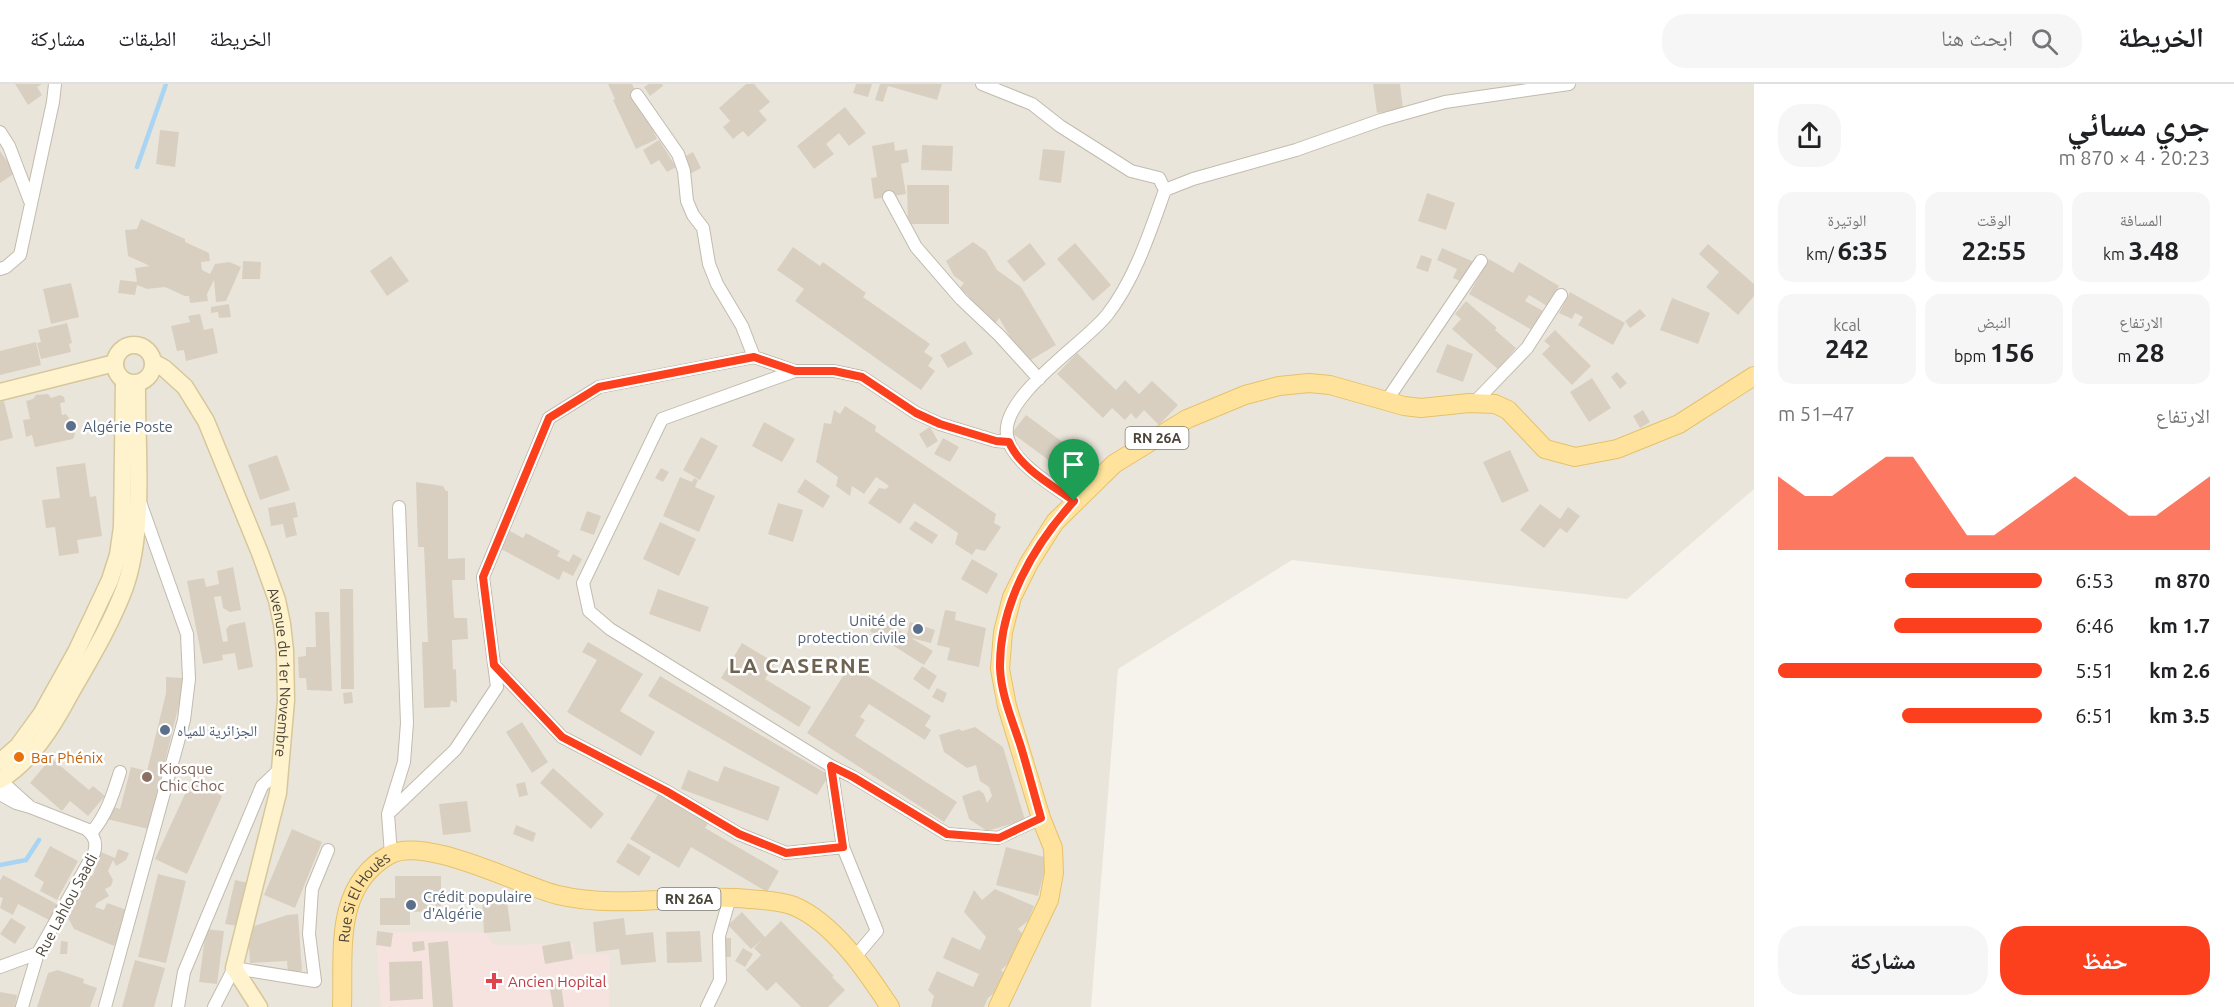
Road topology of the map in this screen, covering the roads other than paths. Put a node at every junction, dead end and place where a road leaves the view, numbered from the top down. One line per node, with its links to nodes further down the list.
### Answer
1 (55, 84): 8 (street)
2 (982, 84): 6 (street)
3 (1569, 84): 6 (street)
4 (637, 95): 12 (street)
5 (0, 132): 8 (street)
6 (1165, 190): 17 (street)
7 (889, 197): 17 (street)
8 (30, 202): 10 (street)
9 (1481, 261): 20 (street)
10 (0, 269)
11 (1562, 295): 21 (street)
12 (754, 357): 15 (street); 26 (street)
13 (153, 362): 14 (street); 18 (street); 29 (street, Avenue du 1er Novembre)
14 (115, 363): 18 (street); 19 (street)
15 (795, 371): 22 (street); 28 (street)
16 (1754, 376): 21 (main road, RN 26A)
17 (1039, 379): 22 (street)
18 (131, 382): 23 (street); 27 (street)
19 (0, 392)
20 (1387, 400): 21 (main road, RN 26A); 24 (main road, RN 26A)
21 (1474, 403)
22 (1009, 442): 24 (street)
23 (138, 497): 32 (street); 47 (street)
24 (1074, 501): 36 (main road, RN 26A)
25 (399, 507): 35 (street)
26 (494, 665): 35 (street); 38 (street)
27 (0, 762)
28 (831, 766): 36 (street); 38 (street)
29 (279, 770): 45 (street, Avenue du 1er Novembre); 48 (street)
30 (0, 772): 32 (street)
31 (120, 772): 37 (street)
32 (0, 780): 34 (street, Rue Lahlou Saadi)
33 (0, 794): 34 (street, Rue Lahlou Saadi)
34 (30, 807): 37 (street, Rue Lahlou Saadi)
35 (388, 814): 40 (street)
36 (1041, 818): 54 (main road, RN 26A)
37 (91, 833): 42 (street, Rue Lahlou Saadi)
38 (843, 847): 43 (street)
39 (328, 850): 45 (street)
40 (391, 854): 41 (main road, Rue Si El Houès / RN 26A); 51 (main road, Rue Si El Houès / RN 26A)
41 (730, 897): 43 (main road, RN 26A); 52 (street)
42 (38, 952): 44 (street); 46 (street, Rue Lahlou Saadi)
43 (855, 957): 53 (main road, RN 26A)
44 (0, 967)
45 (234, 968): 49 (street); 50 (street)
46 (22, 1007)
47 (105, 1007)
48 (178, 1007)
49 (214, 1007)
50 (259, 1007)
51 (342, 1007)
52 (707, 1007)
53 (890, 1007)
54 (998, 1007)

